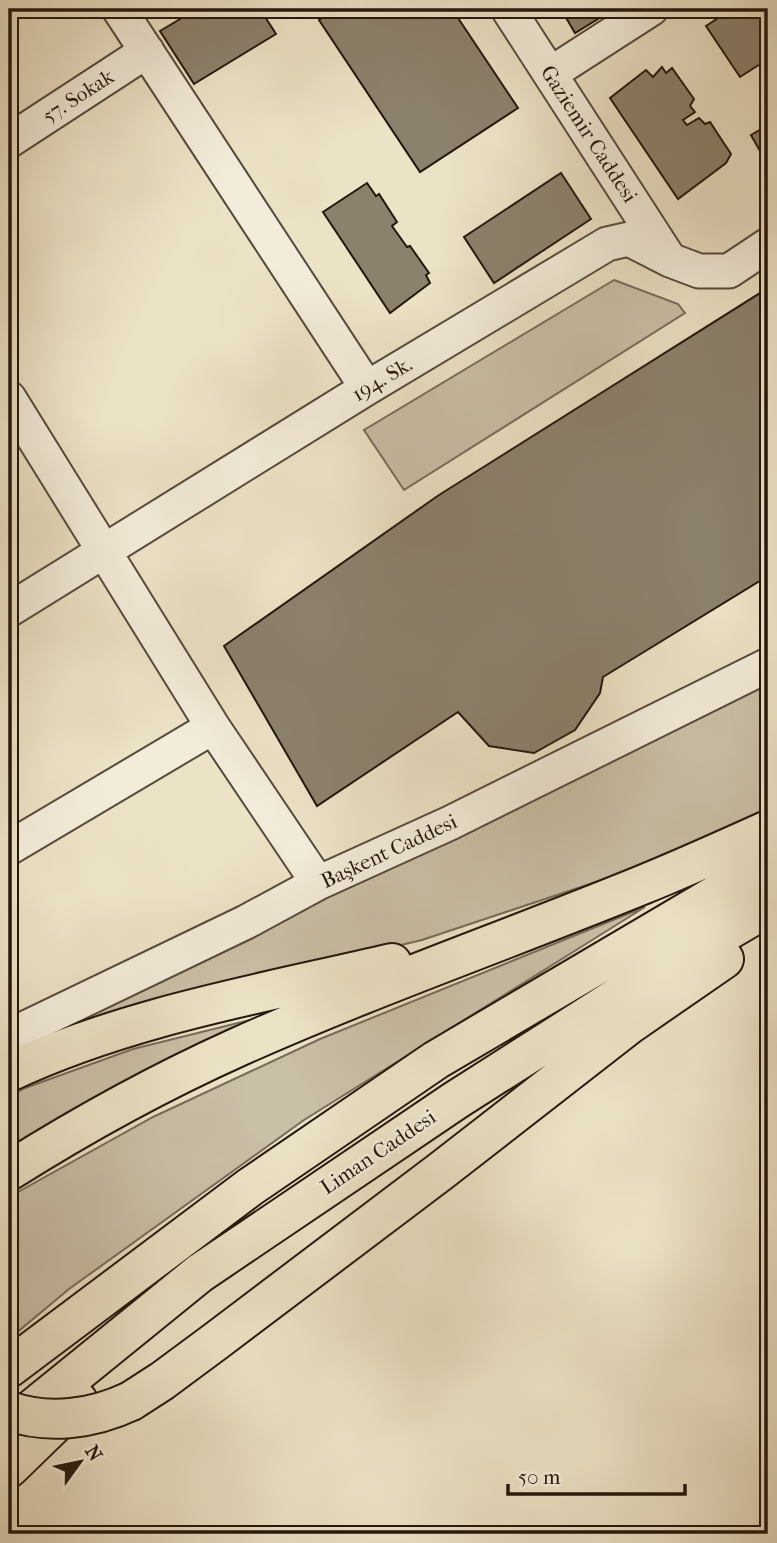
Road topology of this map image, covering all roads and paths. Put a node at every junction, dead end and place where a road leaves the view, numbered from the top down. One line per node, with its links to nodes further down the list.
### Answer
1 (119, 9): 4 (street)
2 (508, 9): 5 (street, Gaziemir Caddesi)
3 (651, 9): 5 (street)
4 (147, 51): 6 (street, 57. Sokak); 9 (street)
5 (550, 74): 8 (street, Gaziemir Caddesi)
6 (9, 141)
7 (768, 245): 8 (street, 194. Sk.)
8 (670, 260): 9 (street, 194. Sk.)
9 (367, 388): 11 (street, 194. Sk.)
10 (9, 398): 11 (street)
11 (103, 551): 12 (street, 194. Sk.); 14 (street)
12 (9, 610)
13 (768, 665): 18 (street, Başkent Caddesi)
14 (213, 727): 16 (street); 18 (street)
15 (768, 831): 21 (highway)
16 (9, 848)
17 (768, 864): 26 (highway, Liman Caddesi)
18 (318, 883): 22 (street, Başkent Caddesi)
19 (768, 908): 25 (highway, Liman Caddesi)
20 (768, 925): 27 (highway, bridge)
21 (503, 939): 23 (highway); 24 (highway)
22 (9, 1036)
23 (9, 1072)
24 (9, 1171)
25 (285, 1215): 28 (highway, Liman Caddesi); 29 (highway)
26 (9, 1368)
27 (9, 1411)
28 (9, 1427)
29 (9, 1468)

